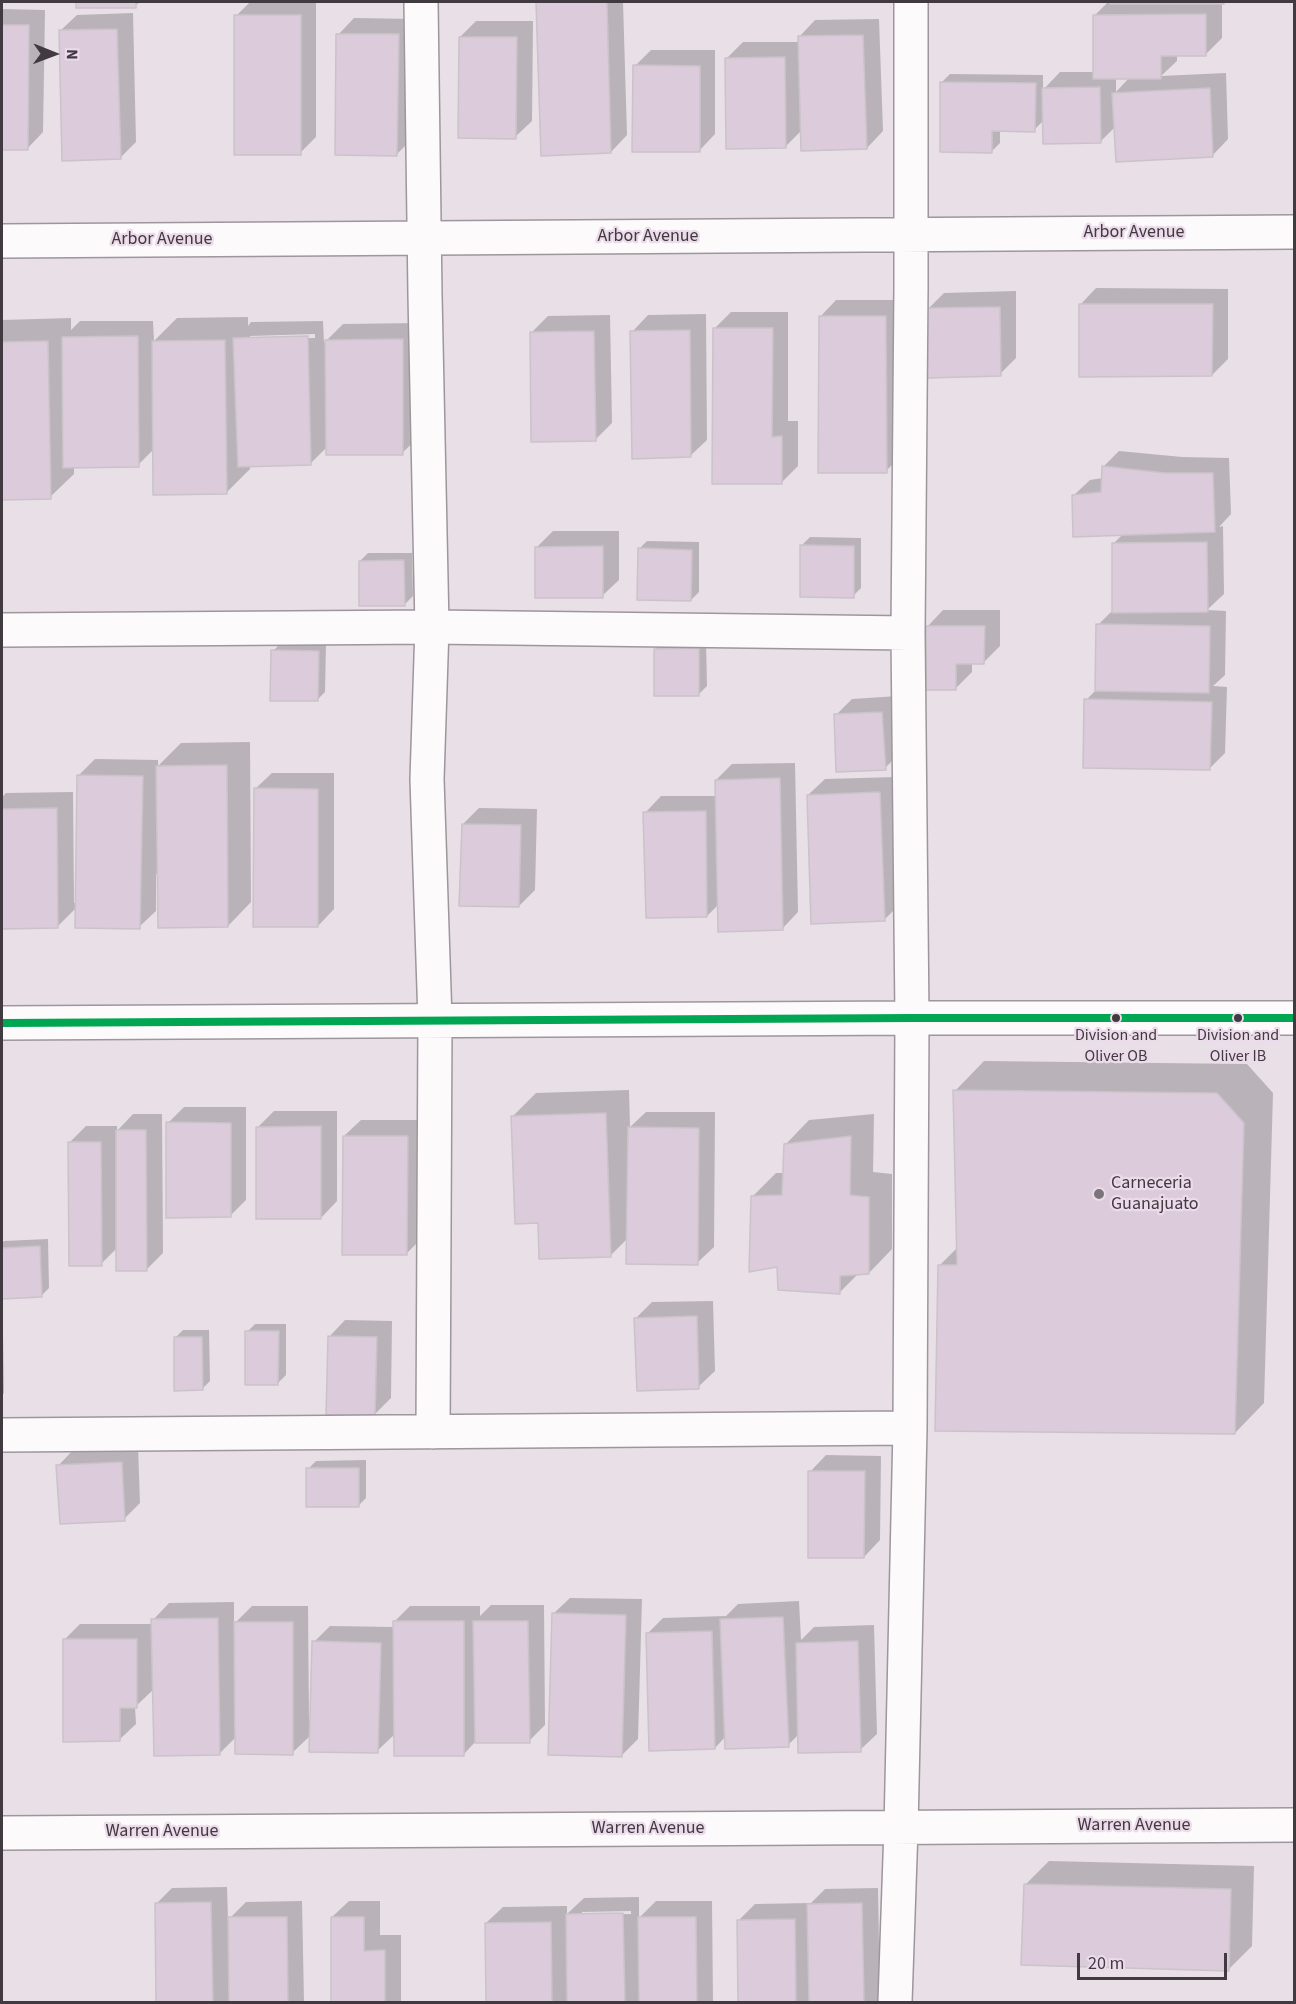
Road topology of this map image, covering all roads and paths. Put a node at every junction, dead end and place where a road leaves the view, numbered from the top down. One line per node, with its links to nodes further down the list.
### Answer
1 (422, 2): 5 (street)
2 (910, 2): 4 (street)
3 (1294, 232): 4 (street, Arbor Avenue)
4 (912, 235): 5 (street, Arbor Avenue); 9 (street)
5 (424, 238): 6 (street, Arbor Avenue); 7 (street)
6 (2, 241)
7 (432, 627): 8 (street); 9 (street); 12 (street)
8 (2, 630)
9 (908, 633): 10 (street)
10 (912, 1018): 11 (street); 12 (street); 14 (street)
11 (1294, 1018)
12 (435, 1020): 13 (street); 15 (street)
13 (2, 1023)
14 (910, 1428): 15 (street); 18 (street)
15 (433, 1432): 16 (street)
16 (2, 1435)
17 (1294, 1825): 18 (street, Warren Avenue)
18 (901, 1828): 19 (street, Warren Avenue); 20 (street)
19 (2, 1833)
20 (895, 2002)

